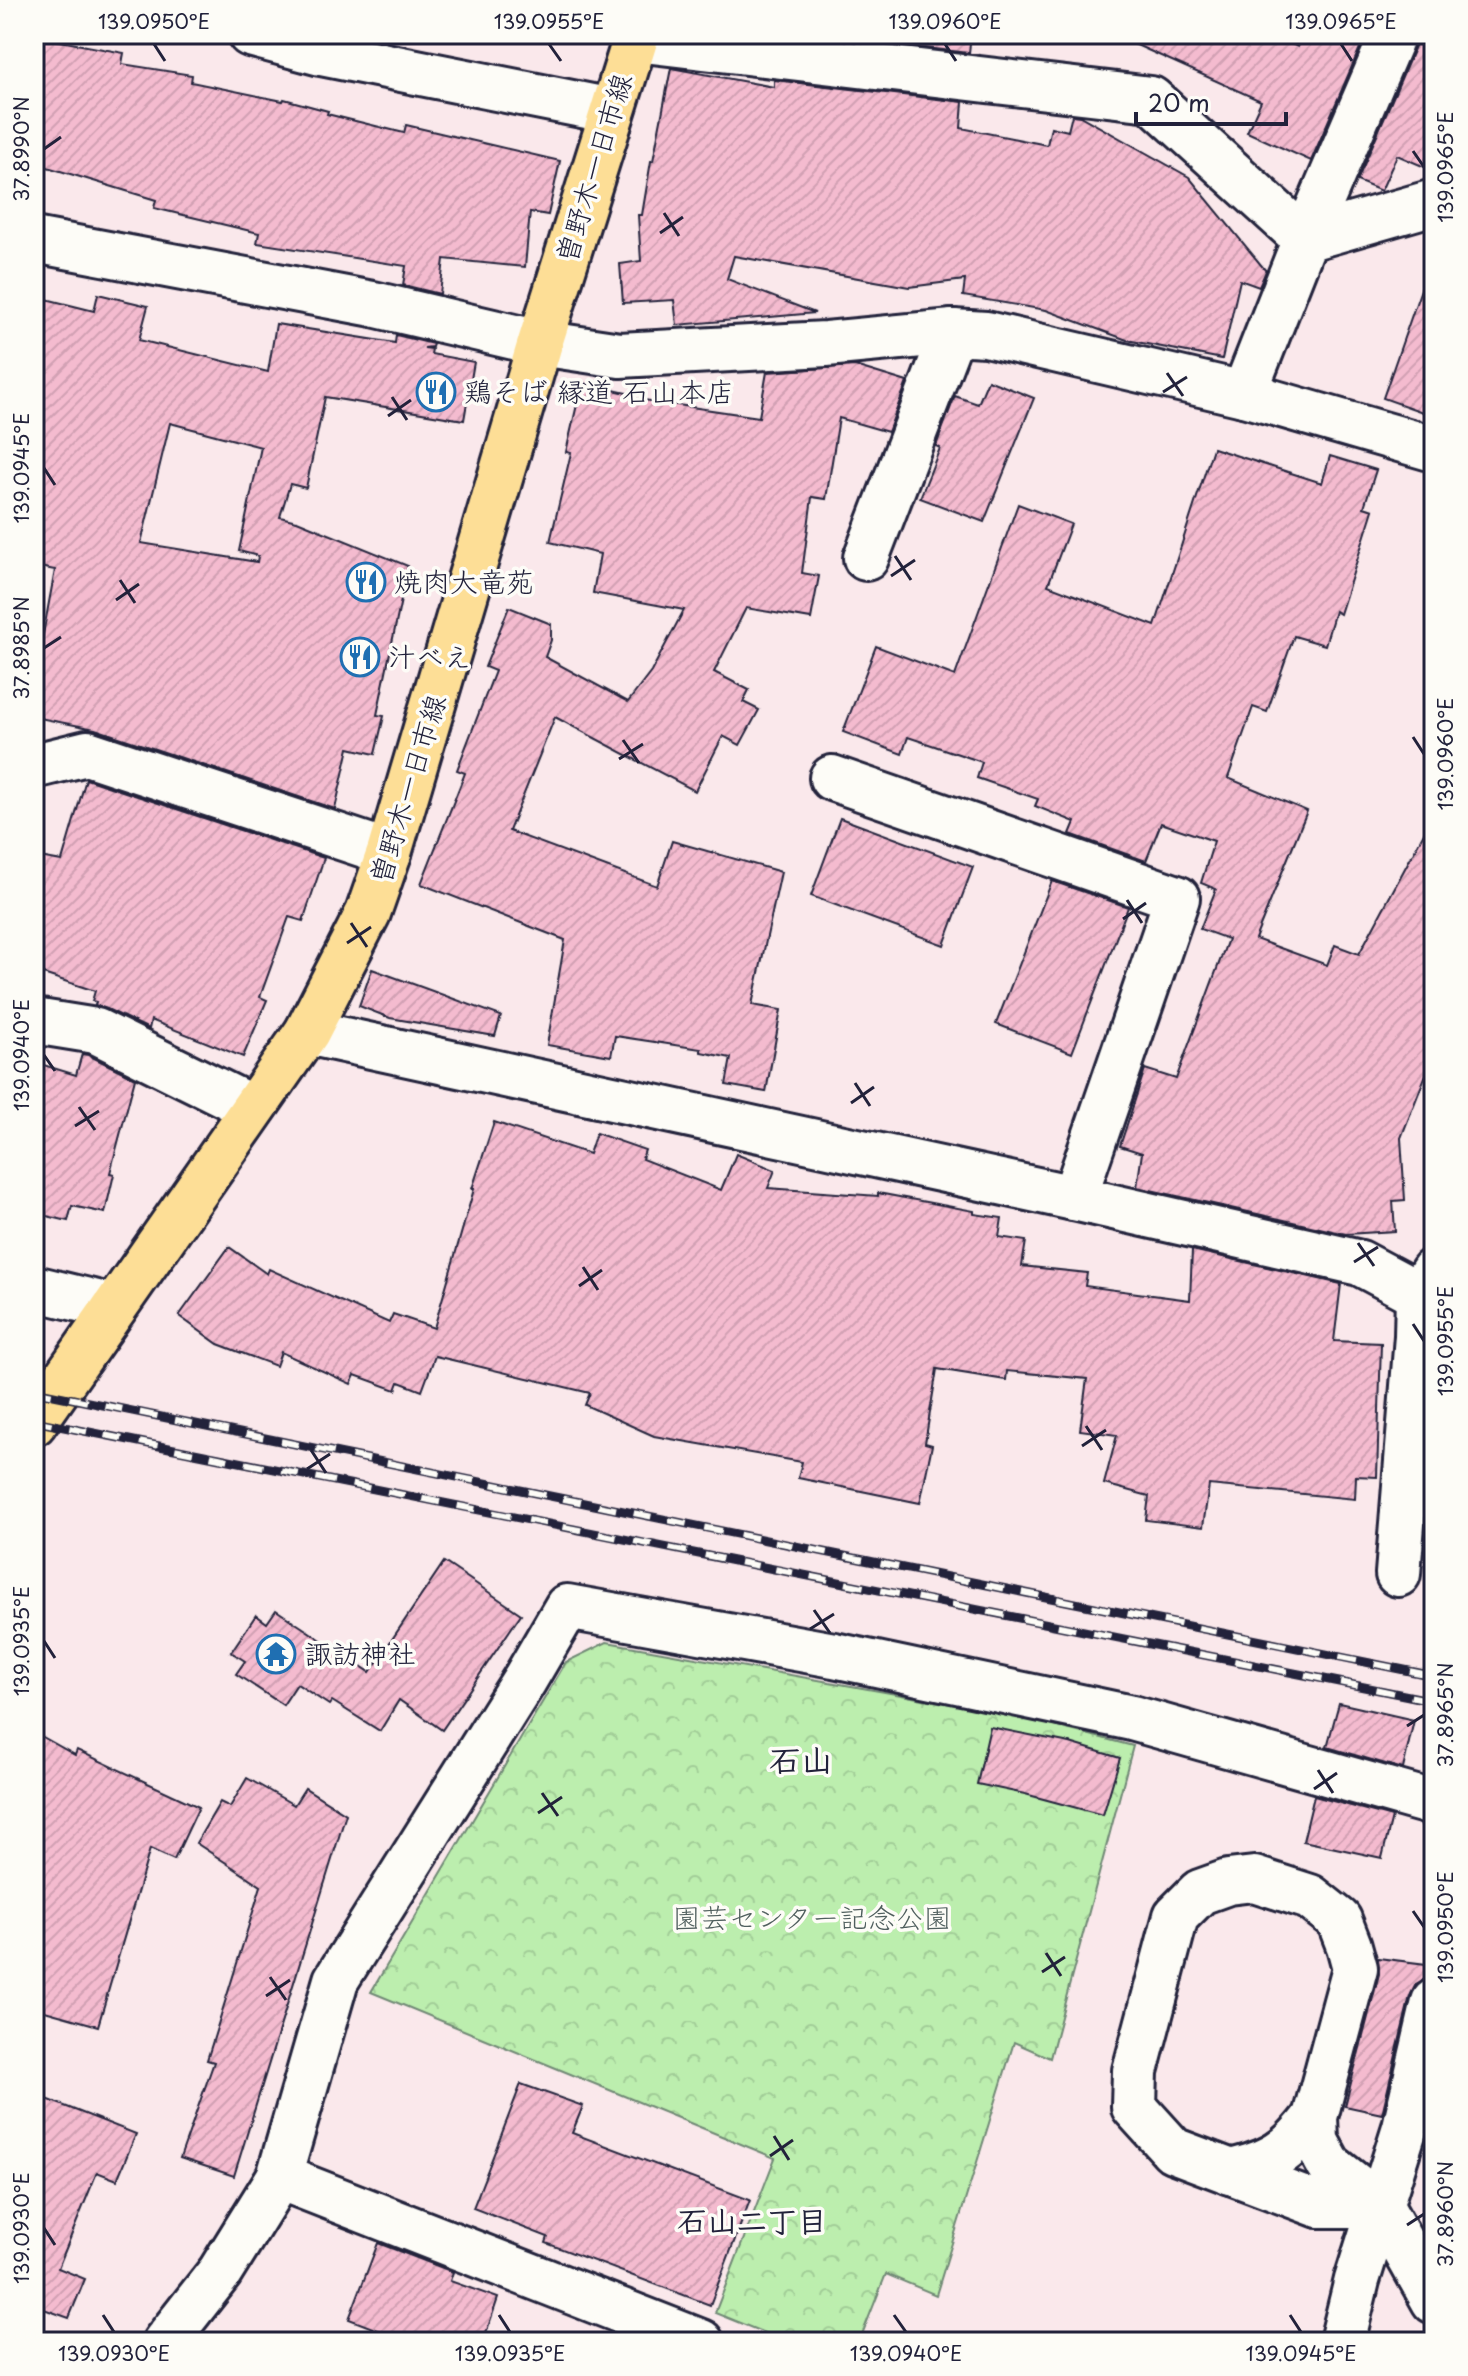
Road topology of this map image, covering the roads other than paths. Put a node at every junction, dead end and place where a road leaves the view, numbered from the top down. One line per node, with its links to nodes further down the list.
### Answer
1 (250, 34): 4 (street)
2 (1393, 34): 6 (street)
3 (636, 36): 4 (main road, 曽野木一日市線); 6 (street)
4 (612, 111): 9 (main road, 曽野木一日市線)
5 (1434, 202): 6 (street)
6 (1305, 239): 10 (street)
7 (34, 240): 9 (street)
8 (953, 332): 9 (street); 10 (street); 12 (street)
9 (540, 343): 15 (main road, 曽野木一日市線)
10 (1244, 394): 11 (street)
11 (1434, 449)
12 (866, 558)
13 (34, 766): 15 (street)
14 (832, 778): 19 (street)
15 (389, 853): 17 (main road, 曽野木一日市線)
16 (34, 1021): 18 (street)
17 (307, 1032): 18 (main road, 曽野木一日市線); 19 (street)
18 (252, 1108): 22 (main road, 曽野木一日市線)
19 (1074, 1198): 20 (street)
20 (1426, 1281): 24 (street)
21 (34, 1288): 22 (street)
22 (113, 1307): 23 (main road, 曽野木一日市線)
23 (34, 1423)
24 (1398, 1574)
25 (1434, 1805): 29 (street)
26 (1434, 2002): 30 (street)
27 (1315, 2117): 28 (street); 28 (street); 30 (street)
28 (1230, 2172): 30 (street)
29 (279, 2177): 32 (street); 33 (street)
30 (1380, 2205): 31 (street); 34 (street)
31 (1434, 2301)
32 (165, 2342)
33 (701, 2342)
34 (1342, 2342)

